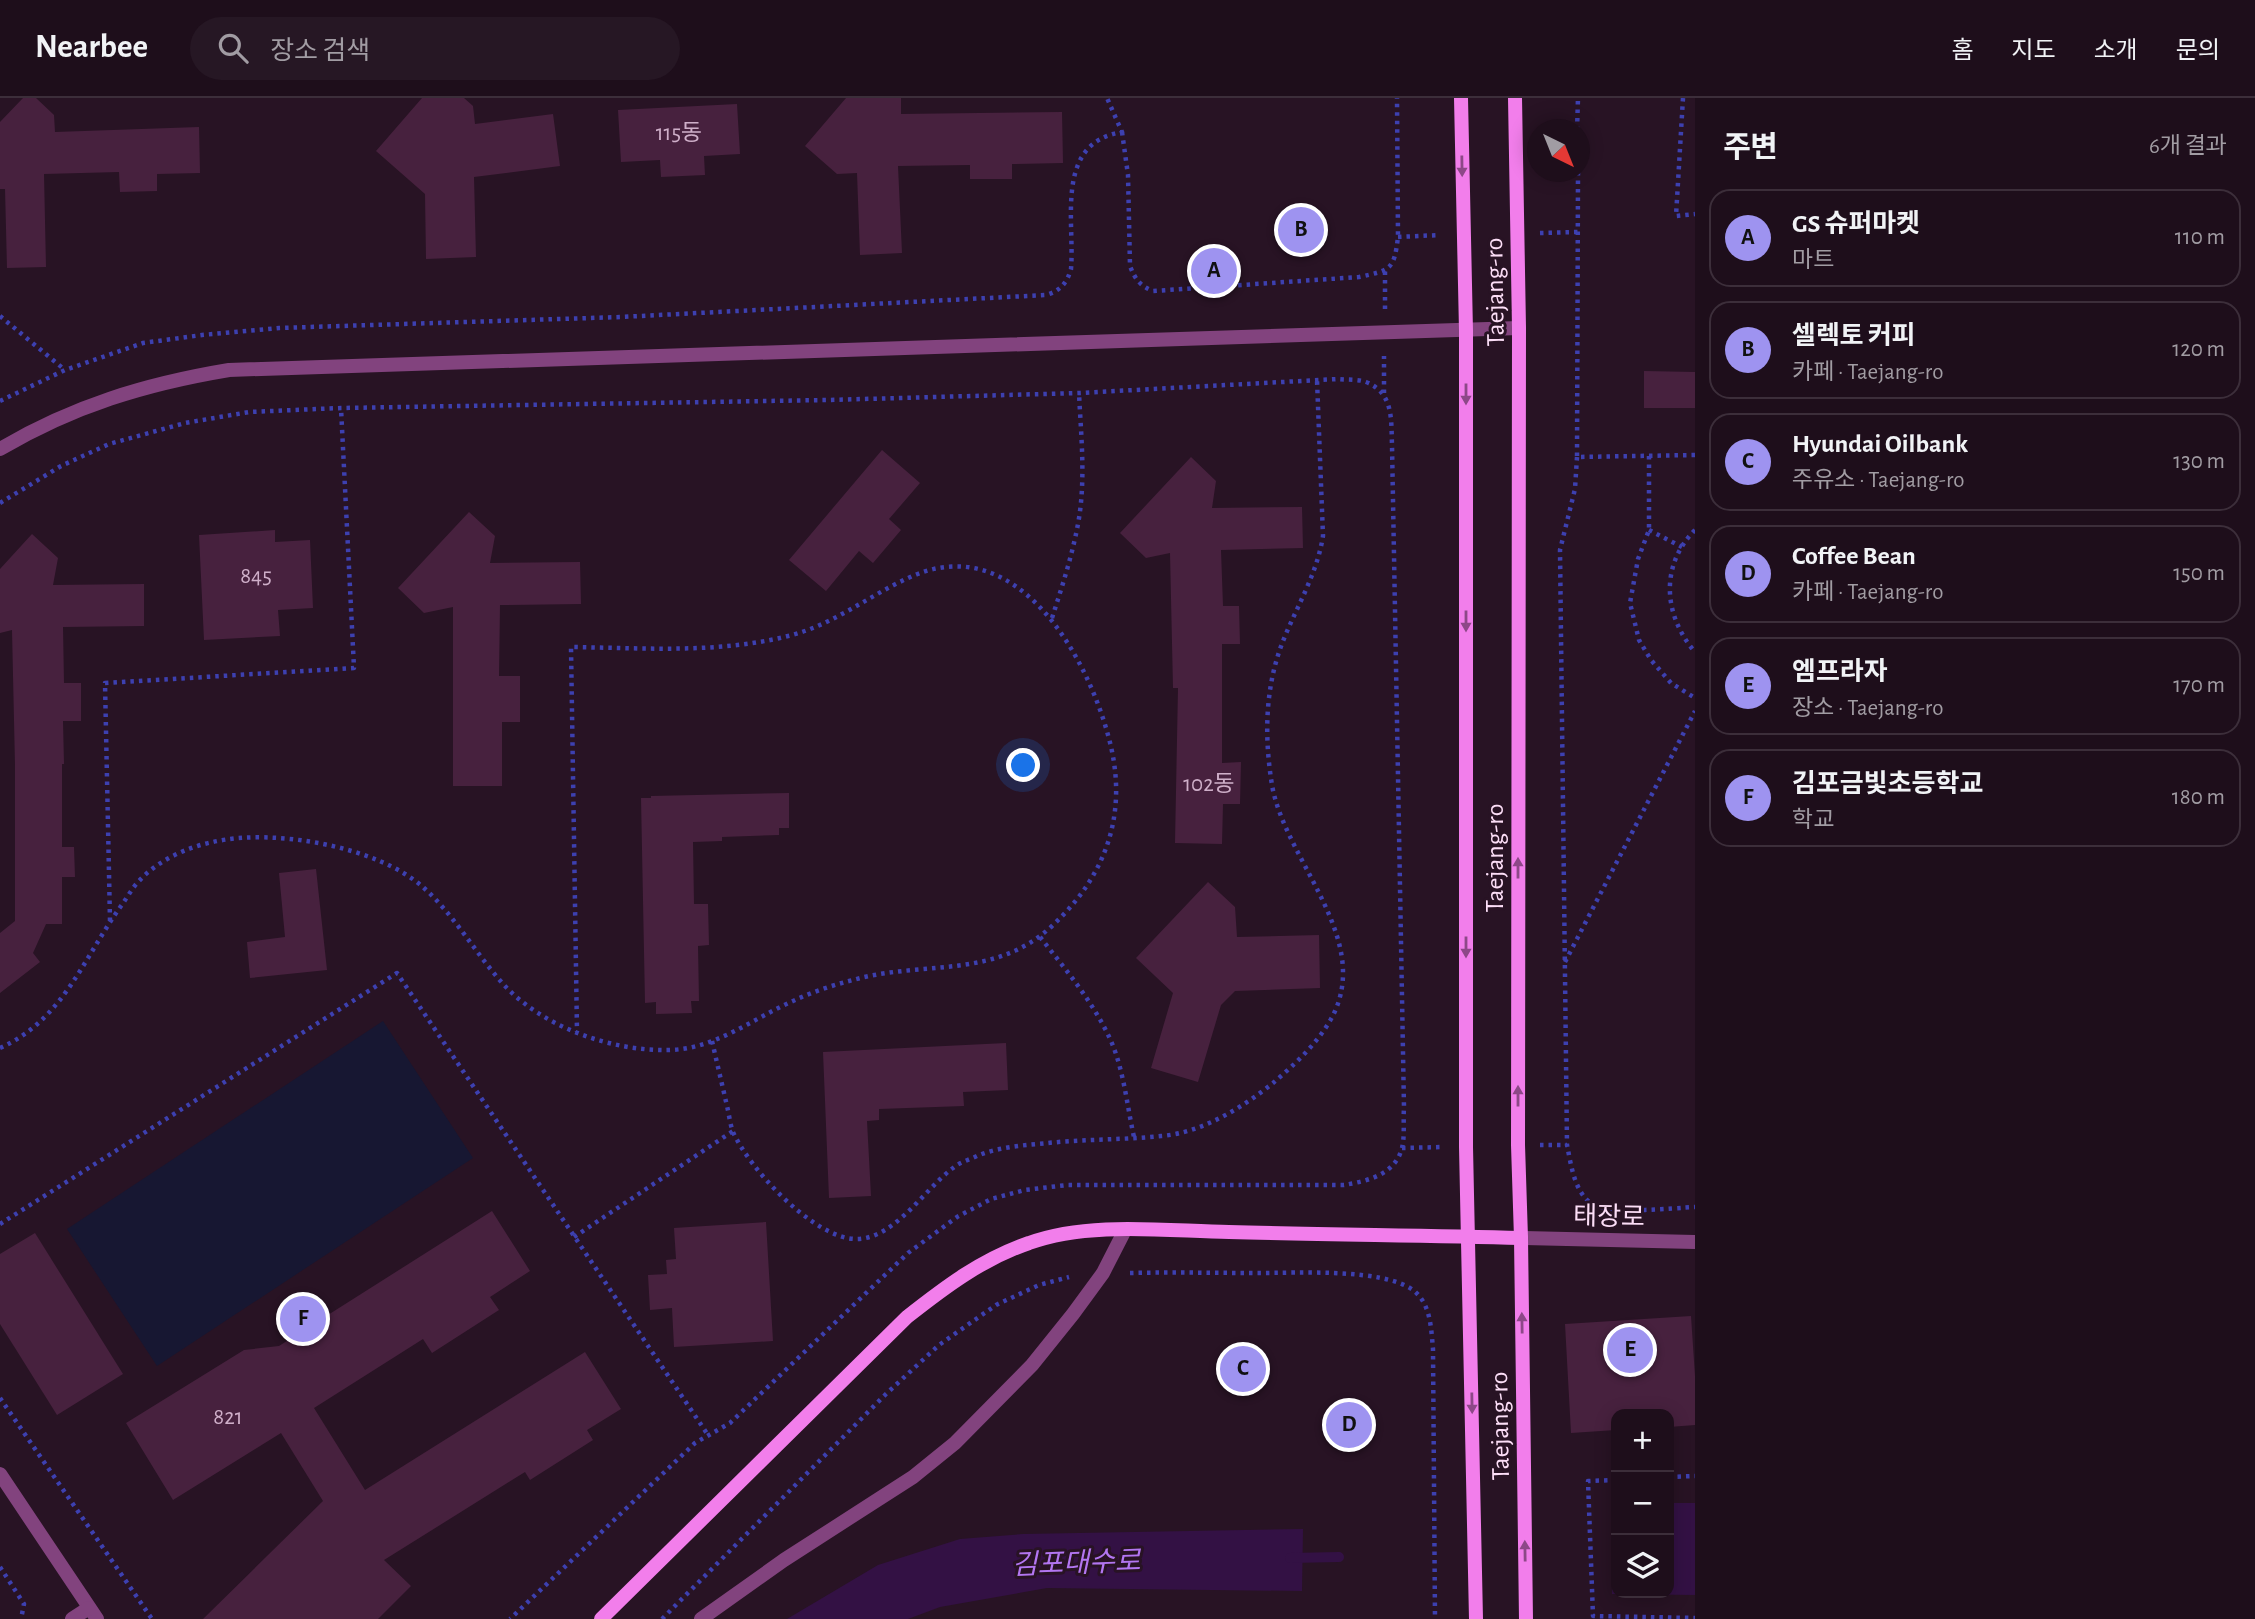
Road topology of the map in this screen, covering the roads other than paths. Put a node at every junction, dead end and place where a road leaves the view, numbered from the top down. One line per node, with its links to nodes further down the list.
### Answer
1 (1461, 98): 4 (street, Taejang-ro, one-way to 4)
2 (1515, 98): 3 (street, Taejang-ro)
3 (1519, 328): 4 (street); 8 (street, Taejang-ro, one-way to 3)
4 (1466, 331): 5 (street); 7 (street, Taejang-ro, one-way to 7)
5 (0, 449)
6 (1125, 1230): 7 (street); 13 (street); 14 (street)
7 (1469, 1237): 8 (street); 15 (street, Taejang-ro, one-way to 15)
8 (1521, 1238): 9 (street, 태장로); 16 (street, Taejang-ro, one-way to 8)
9 (1695, 1242)
10 (0, 1474): 11 (street)
11 (93, 1614): 12 (street)
12 (72, 1619)
13 (601, 1619)
14 (701, 1619)
15 (1476, 1619)
16 (1526, 1619)

